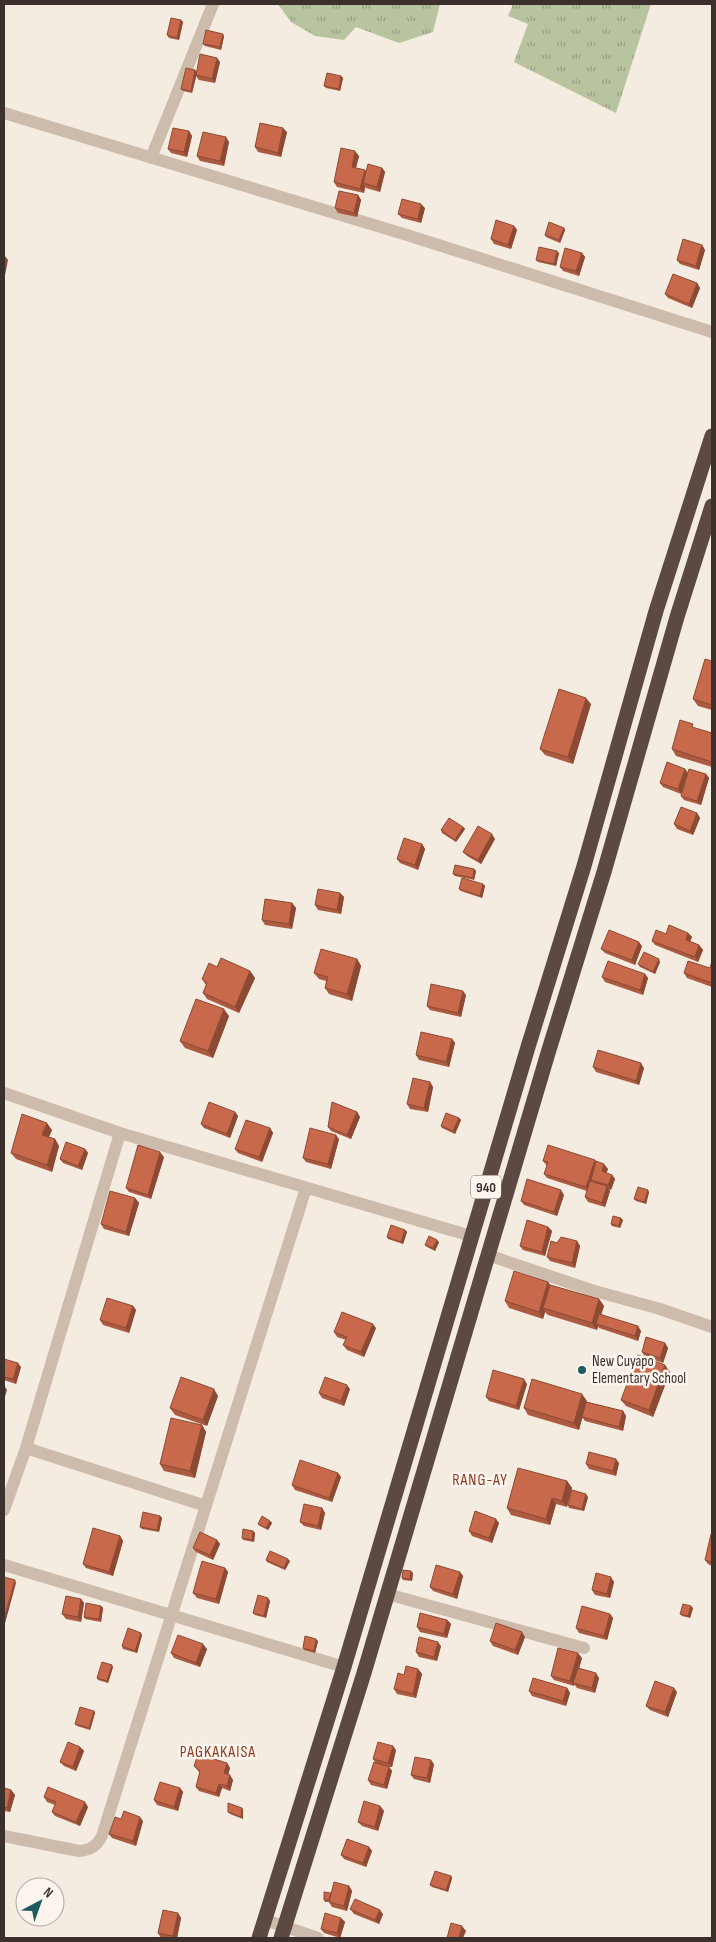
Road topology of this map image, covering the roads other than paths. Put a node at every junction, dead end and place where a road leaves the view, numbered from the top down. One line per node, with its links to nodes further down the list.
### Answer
1 (214, 4): 3 (street)
2 (4, 113): 3 (street)
3 (151, 158): 4 (street)
4 (712, 332)
5 (712, 436): 10 (highway, 940)
6 (712, 506): 11 (highway, 940)
7 (4, 1093): 8 (street)
8 (120, 1133): 9 (street); 13 (street)
9 (306, 1188): 10 (street); 14 (street)
10 (471, 1236): 20 (highway, 940)
11 (488, 1256): 12 (street); 17 (highway, 940)
12 (712, 1327)
13 (26, 1448): 14 (street); 15 (street)
14 (206, 1506): 18 (street)
15 (4, 1510)
16 (4, 1565): 18 (street)
17 (387, 1594): 19 (street); 23 (highway, 940)
18 (171, 1616): 20 (street); 21 (street)
19 (584, 1648)
20 (344, 1667): 22 (highway, 940)
21 (4, 1836)
22 (265, 1920): 23 (street); 24 (highway, 940)
23 (283, 1932): 25 (street)
24 (259, 1938)
25 (318, 1938)

